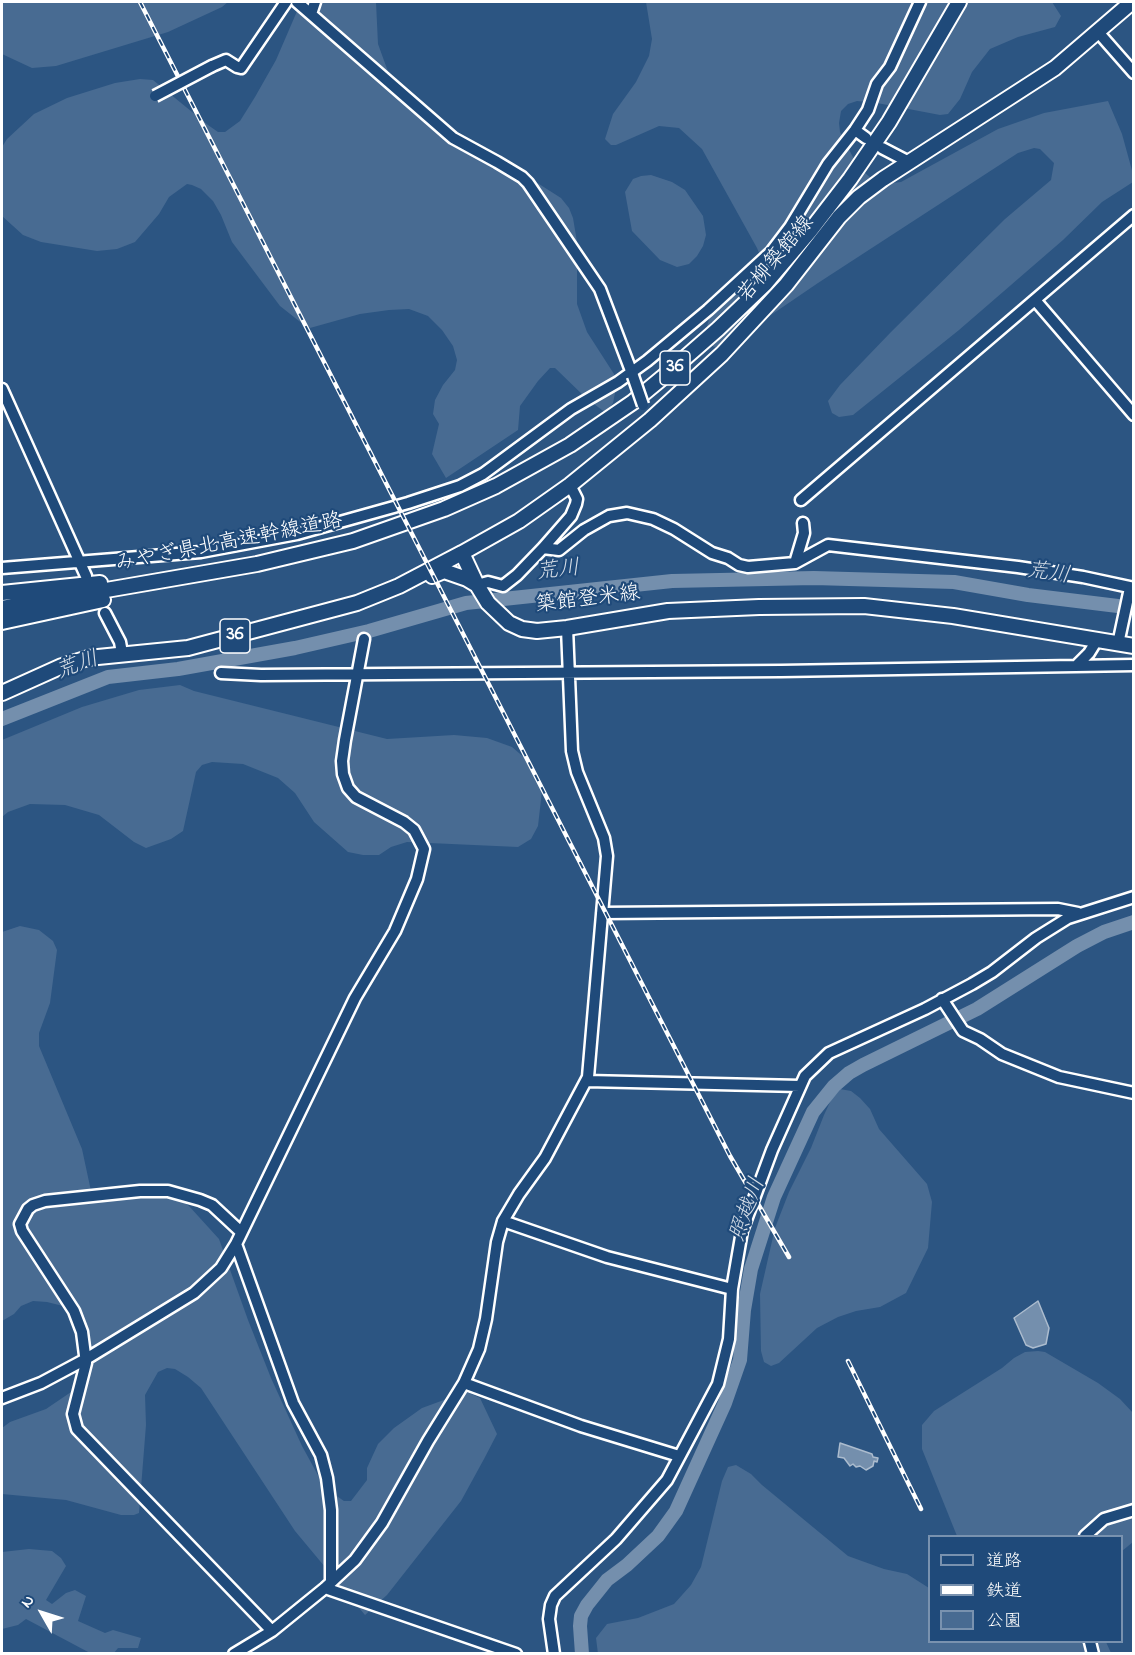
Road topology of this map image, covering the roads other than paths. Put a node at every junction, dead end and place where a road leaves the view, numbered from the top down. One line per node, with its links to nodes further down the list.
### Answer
1 (285, 2): 10 (street, bridge)
2 (297, 2): 7 (street)
3 (315, 2): 7 (street)
4 (920, 2): 11 (street)
5 (959, 2): 28 (main road, みやぎ県北高速幹線道路 / 36)
6 (1132, 2): 8 (main road, 若柳築館線)
7 (310, 14): 17 (street)
8 (1098, 32): 9 (street); 14 (main road, 若柳築館線)
9 (1134, 72)
10 (155, 96)
11 (855, 130): 12 (street); 17 (street)
12 (866, 138)
13 (882, 148): 14 (street)
14 (909, 162): 20 (main road, 若柳築館線)
15 (1134, 215): 16 (street)
16 (1035, 300): 19 (street); 22 (street)
17 (632, 374): 20 (street, bridge); 26 (street)
18 (2, 389): 26 (street)
19 (1134, 415)
20 (650, 420): 21 (main road, 若柳築館線)
21 (570, 485): 24 (street); 25 (main road, 若柳築館線)
22 (801, 500)
23 (803, 523): 27 (street)
24 (543, 548): 27 (street); 32 (street)
25 (462, 553): 31 (main road, 36); 32 (main road, 築館登米線)
26 (81, 563): 29 (street); 30 (street)
27 (795, 563): 33 (street)
28 (257, 564): 34 (main road); 35 (main road, みやぎ県北高速幹線道路 / 36); 37 (main road)
29 (2, 568)
30 (86, 576)
31 (399, 586): 32 (main road); 43 (main road, 36)
32 (478, 587): 38 (main road, 築館登米線)
33 (1131, 590): 41 (street)
34 (2, 593)
35 (2, 609)
36 (105, 613): 43 (street)
37 (2, 622)
38 (567, 628): 40 (main road, 築館登米線); 46 (street)
39 (364, 639): 48 (street)
40 (1096, 640): 41 (main road, 築館登米線); 45 (street)
41 (1118, 644): 42 (main road, 築館登米線)
42 (1134, 646)
43 (122, 653): 49 (main road, 36)
44 (1134, 665): 45 (street)
45 (1076, 666): 46 (street)
46 (568, 671): 48 (street); 51 (street)
47 (222, 673): 48 (street)
48 (358, 674): 58 (street)
49 (2, 693)
50 (1134, 897): 52 (street)
51 (602, 913): 52 (street); 54 (street)
52 (1082, 914): 53 (street)
53 (942, 999): 55 (street); 56 (street)
54 (587, 1081): 55 (street); 57 (street)
55 (800, 1086): 60 (street)
56 (1134, 1093)
57 (503, 1221): 60 (street); 62 (street)
58 (241, 1232): 59 (street); 61 (street)
59 (236, 1244): 61 (street); 67 (street)
60 (732, 1289): 64 (street)
61 (86, 1359): 63 (street); 68 (street)
62 (464, 1383): 64 (street); 67 (street)
63 (2, 1398)
64 (679, 1456): 71 (street)
65 (1134, 1510): 66 (street)
66 (1086, 1535)
67 (328, 1585): 68 (street); 70 (street)
68 (272, 1631): 69 (street)
69 (234, 1653)
70 (516, 1653)
71 (554, 1653)

